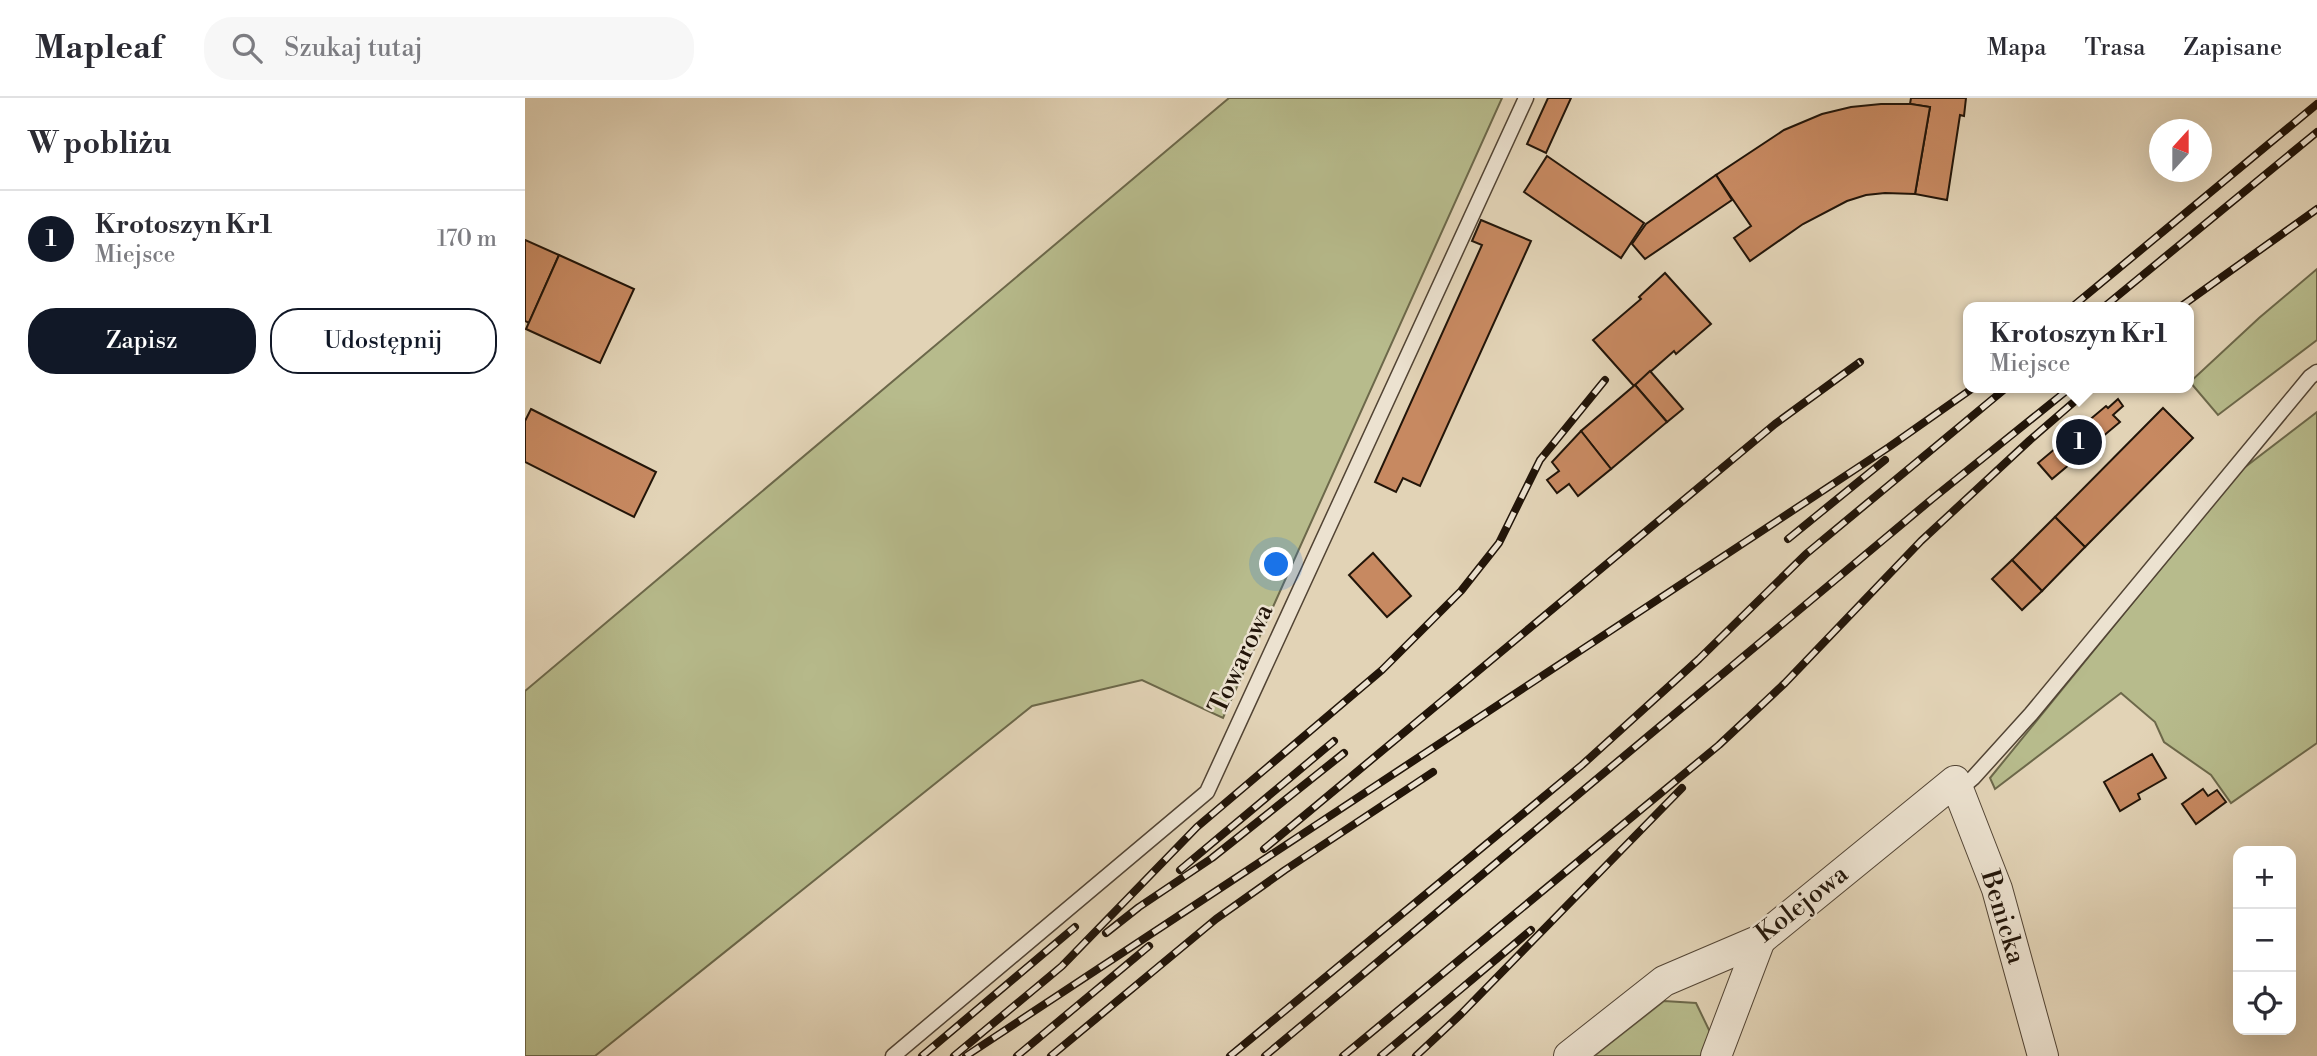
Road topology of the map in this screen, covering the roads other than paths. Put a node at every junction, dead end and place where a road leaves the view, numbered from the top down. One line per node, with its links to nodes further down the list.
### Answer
1 (1526, 98): 5 (lane, Towarowa)
2 (2317, 372): 3 (lane)
3 (1957, 785): 4 (street, Kolejowa); 8 (street, Benicka)
4 (1760, 940): 6 (street, Kolejowa); 7 (street)
5 (893, 1056)
6 (1569, 1056)
7 (1716, 1056)
8 (2043, 1056)

